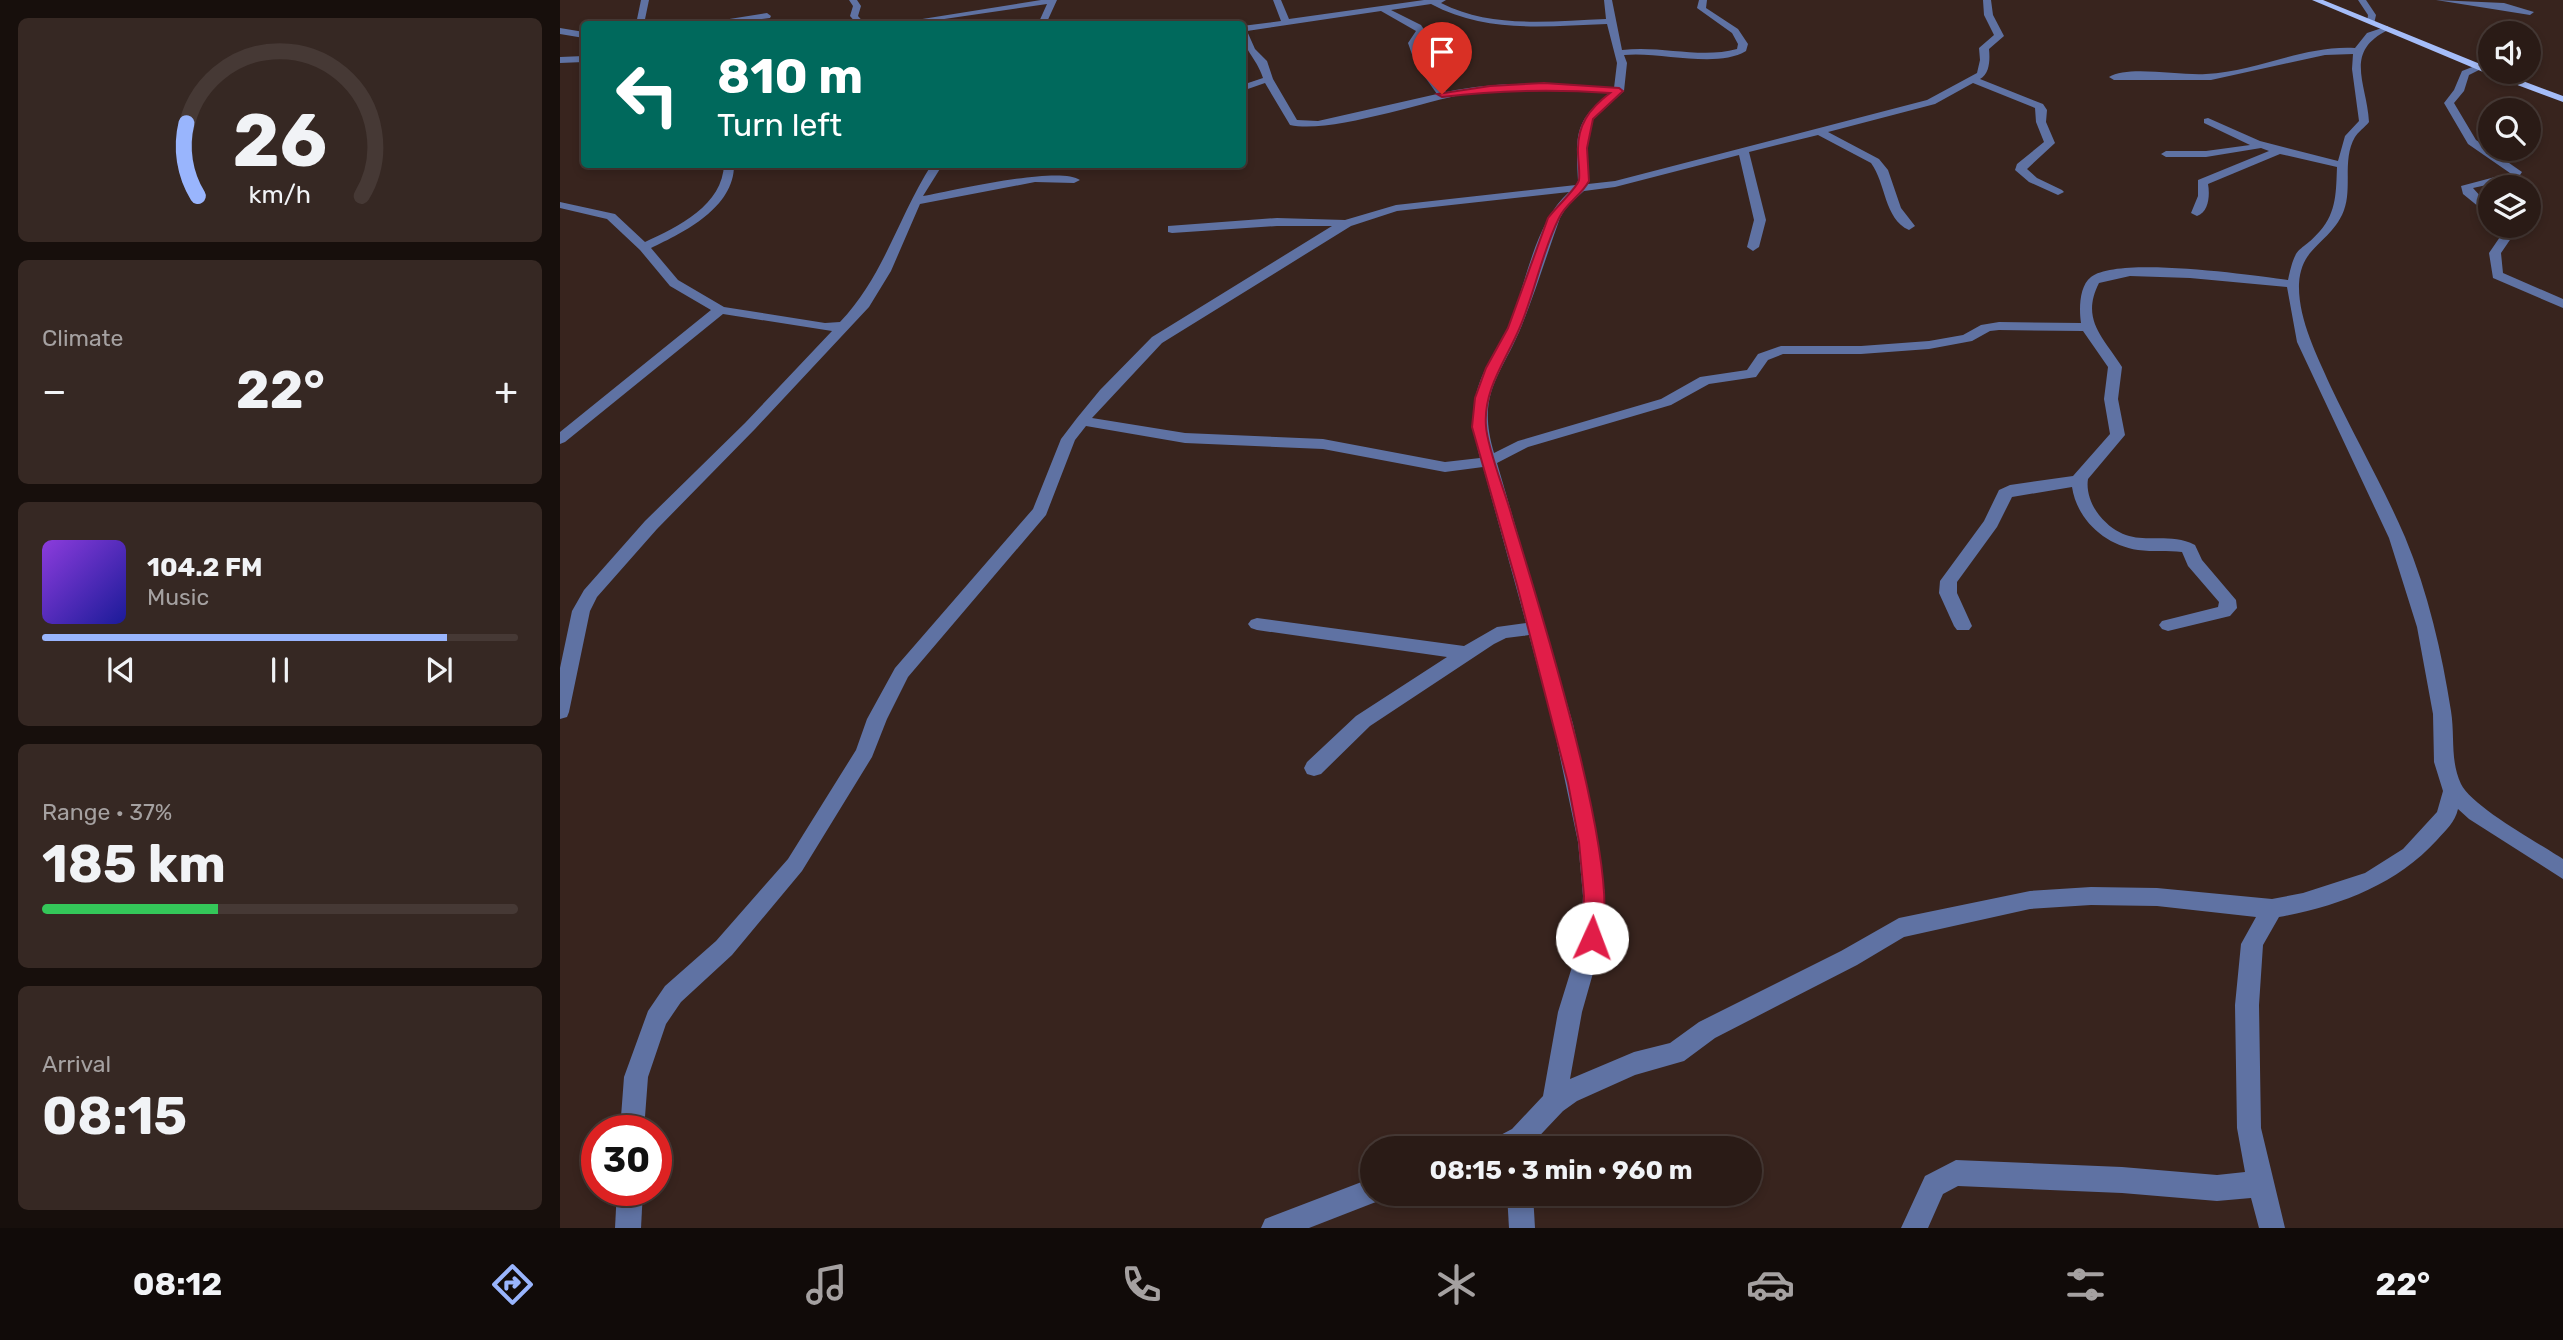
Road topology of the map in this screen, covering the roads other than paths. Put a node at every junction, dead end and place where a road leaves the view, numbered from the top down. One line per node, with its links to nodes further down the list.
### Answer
1 (645, 0): 15 (street)
2 (853, 0): 17 (street)
3 (1276, 0): 21 (street)
4 (1608, 0): 20 (street)
5 (1703, 0): 28 (street)
6 (1987, 0): 36 (street)
7 (2316, 0): 22 (main road)
8 (2362, 0): 22 (street)
9 (2440, 0): 13 (street)
10 (1052, 1): 18 (street); 19 (street)
11 (1438, 1): 12 (street); 20 (street)
12 (1383, 9): 21 (street); 40 (street)
13 (2530, 12)
14 (766, 16): 16 (street)
15 (640, 21)
16 (726, 21)
17 (858, 21)
18 (915, 21)
19 (1043, 21)
20 (1612, 21): 28 (street)
21 (1286, 22): 23 (street)
22 (2378, 25): 27 (street); 31 (main road)
23 (1246, 29)
24 (560, 31): 25 (street)
25 (581, 34)
26 (1246, 39): 35 (street)
27 (2358, 51): 34 (street); 48 (street)
28 (1619, 53): 39 (street)
29 (560, 60): 30 (street)
30 (579, 60): 32 (street)
31 (2478, 66)
32 (560, 71)
33 (2478, 71): 51 (street)
34 (2114, 77)
35 (1268, 79): 38 (street); 40 (street)
36 (1974, 80): 43 (street); 55 (street)
37 (2524, 84): 41 (main road)
38 (1246, 87)
39 (1619, 91): 40 (street); 54 (street)
40 (1442, 94)
41 (2563, 99)
42 (2208, 121): 44 (street)
43 (1821, 132): 46 (street); 61 (street)
44 (2262, 147): 45 (street); 47 (street)
45 (2278, 151): 48 (street); 59 (street)
46 (1744, 152): 54 (street); 65 (street)
47 (2166, 154)
48 (2342, 165): 66 (street)
49 (729, 168): 64 (street)
50 (936, 168): 56 (street)
51 (2514, 175)
52 (1074, 180): 56 (street)
53 (2478, 184): 57 (street)
54 (1579, 190): 60 (street); 73 (street)
55 (2058, 192)
56 (915, 201): 69 (street)
57 (2478, 203)
58 (560, 205): 64 (street)
59 (2197, 213)
60 (1347, 223): 62 (street); 71 (street)
61 (1909, 226)
62 (1172, 229)
63 (2505, 238): 67 (street)
64 (644, 247): 68 (street)
65 (1753, 247)
66 (2293, 284): 70 (street); 84 (street)
67 (2563, 304)
68 (720, 310): 69 (street); 72 (street)
69 (846, 326): 79 (street)
70 (2088, 327): 73 (street); 74 (street)
71 (1082, 421): 73 (street); 88 (street)
72 (560, 439)
73 (1488, 462): 78 (street)
74 (2080, 479): 76 (street); 77 (street)
75 (1257, 624): 81 (street)
76 (2168, 625)
77 (1963, 626)
78 (1535, 628): 81 (street); 87 (street)
79 (576, 632): 80 (street); 82 (street)
80 (560, 646)
81 (1466, 653): 83 (street)
82 (560, 712)
83 (1314, 768)
84 (2453, 791): 85 (street); 86 (street)
85 (2563, 870)
86 (2272, 909): 87 (street); 90 (street)
87 (1554, 1102): 89 (street)
88 (633, 1115)
89 (1523, 1136)
90 (2260, 1184): 97 (street); 98 (street)
91 (1360, 1196): 95 (street)
92 (629, 1206): 94 (street)
93 (1521, 1206): 96 (street)
94 (628, 1228)
95 (1274, 1228)
96 (1522, 1228)
97 (1913, 1228)
98 (2272, 1228)

